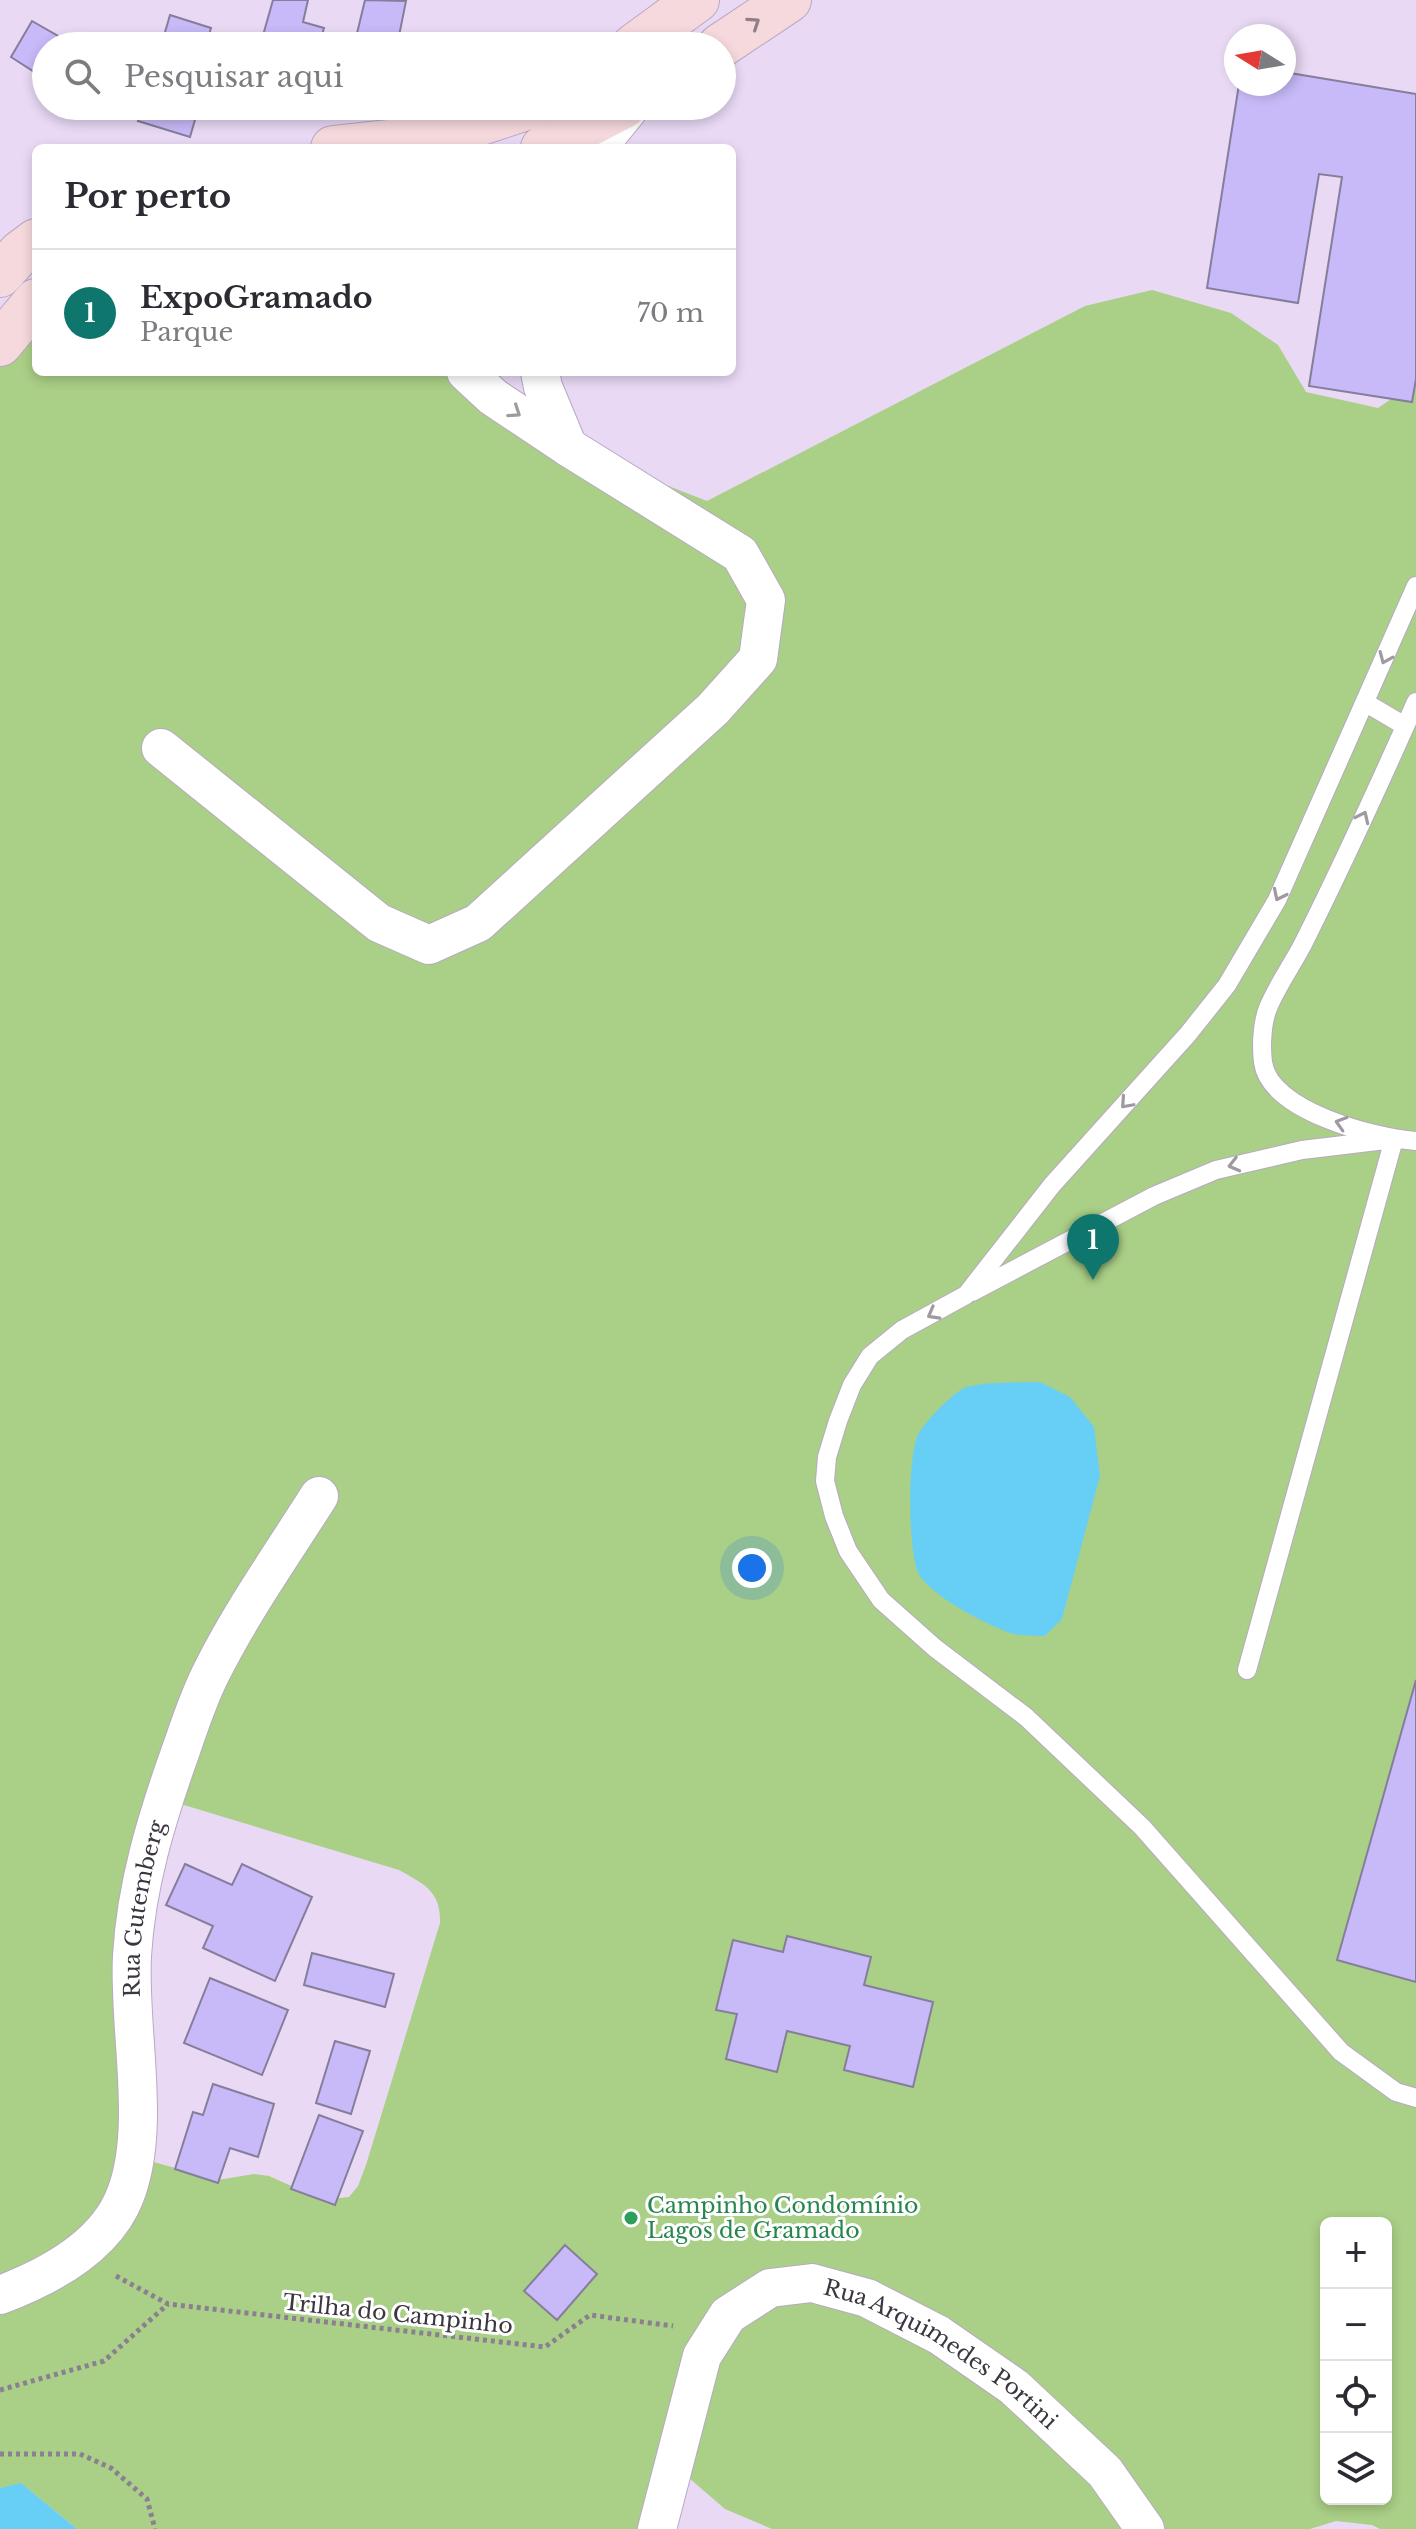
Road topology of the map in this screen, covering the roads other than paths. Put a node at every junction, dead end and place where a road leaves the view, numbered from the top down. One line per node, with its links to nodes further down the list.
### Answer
1 (697, 0): 3 (main road)
2 (789, 0): 4 (main road, one-way to 2)
3 (653, 32)
4 (736, 35)
5 (490, 120): 8 (main road)
6 (597, 120): 9 (main road)
7 (620, 120): 10 (street)
8 (369, 144)
9 (551, 144)
10 (600, 144)
11 (32, 244): 12 (main road)
12 (0, 275)
13 (32, 306): 14 (main road)
14 (0, 344)
15 (470, 376): 17 (street, one-way to 17)
16 (541, 376): 17 (street)
17 (568, 447): 22 (street)
18 (1416, 586): 20 (lane, one-way to 20)
19 (1416, 702): 21 (lane)
20 (1366, 703): 21 (lane); 25 (lane, one-way to 25)
21 (1405, 726): 23 (lane, one-way to 21)
22 (161, 748)
23 (1394, 1139): 24 (lane); 25 (lane, one-way to 25); 27 (lane)
24 (1416, 1141)
25 (966, 1295): 28 (lane, one-way to 28)
26 (319, 1496): 29 (street, Rua Gutemberg)
27 (1247, 1670)
28 (1416, 2098)
29 (0, 2295)
30 (657, 2529): 31 (street, Rua Arquimedes Portini)
31 (1145, 2529)

